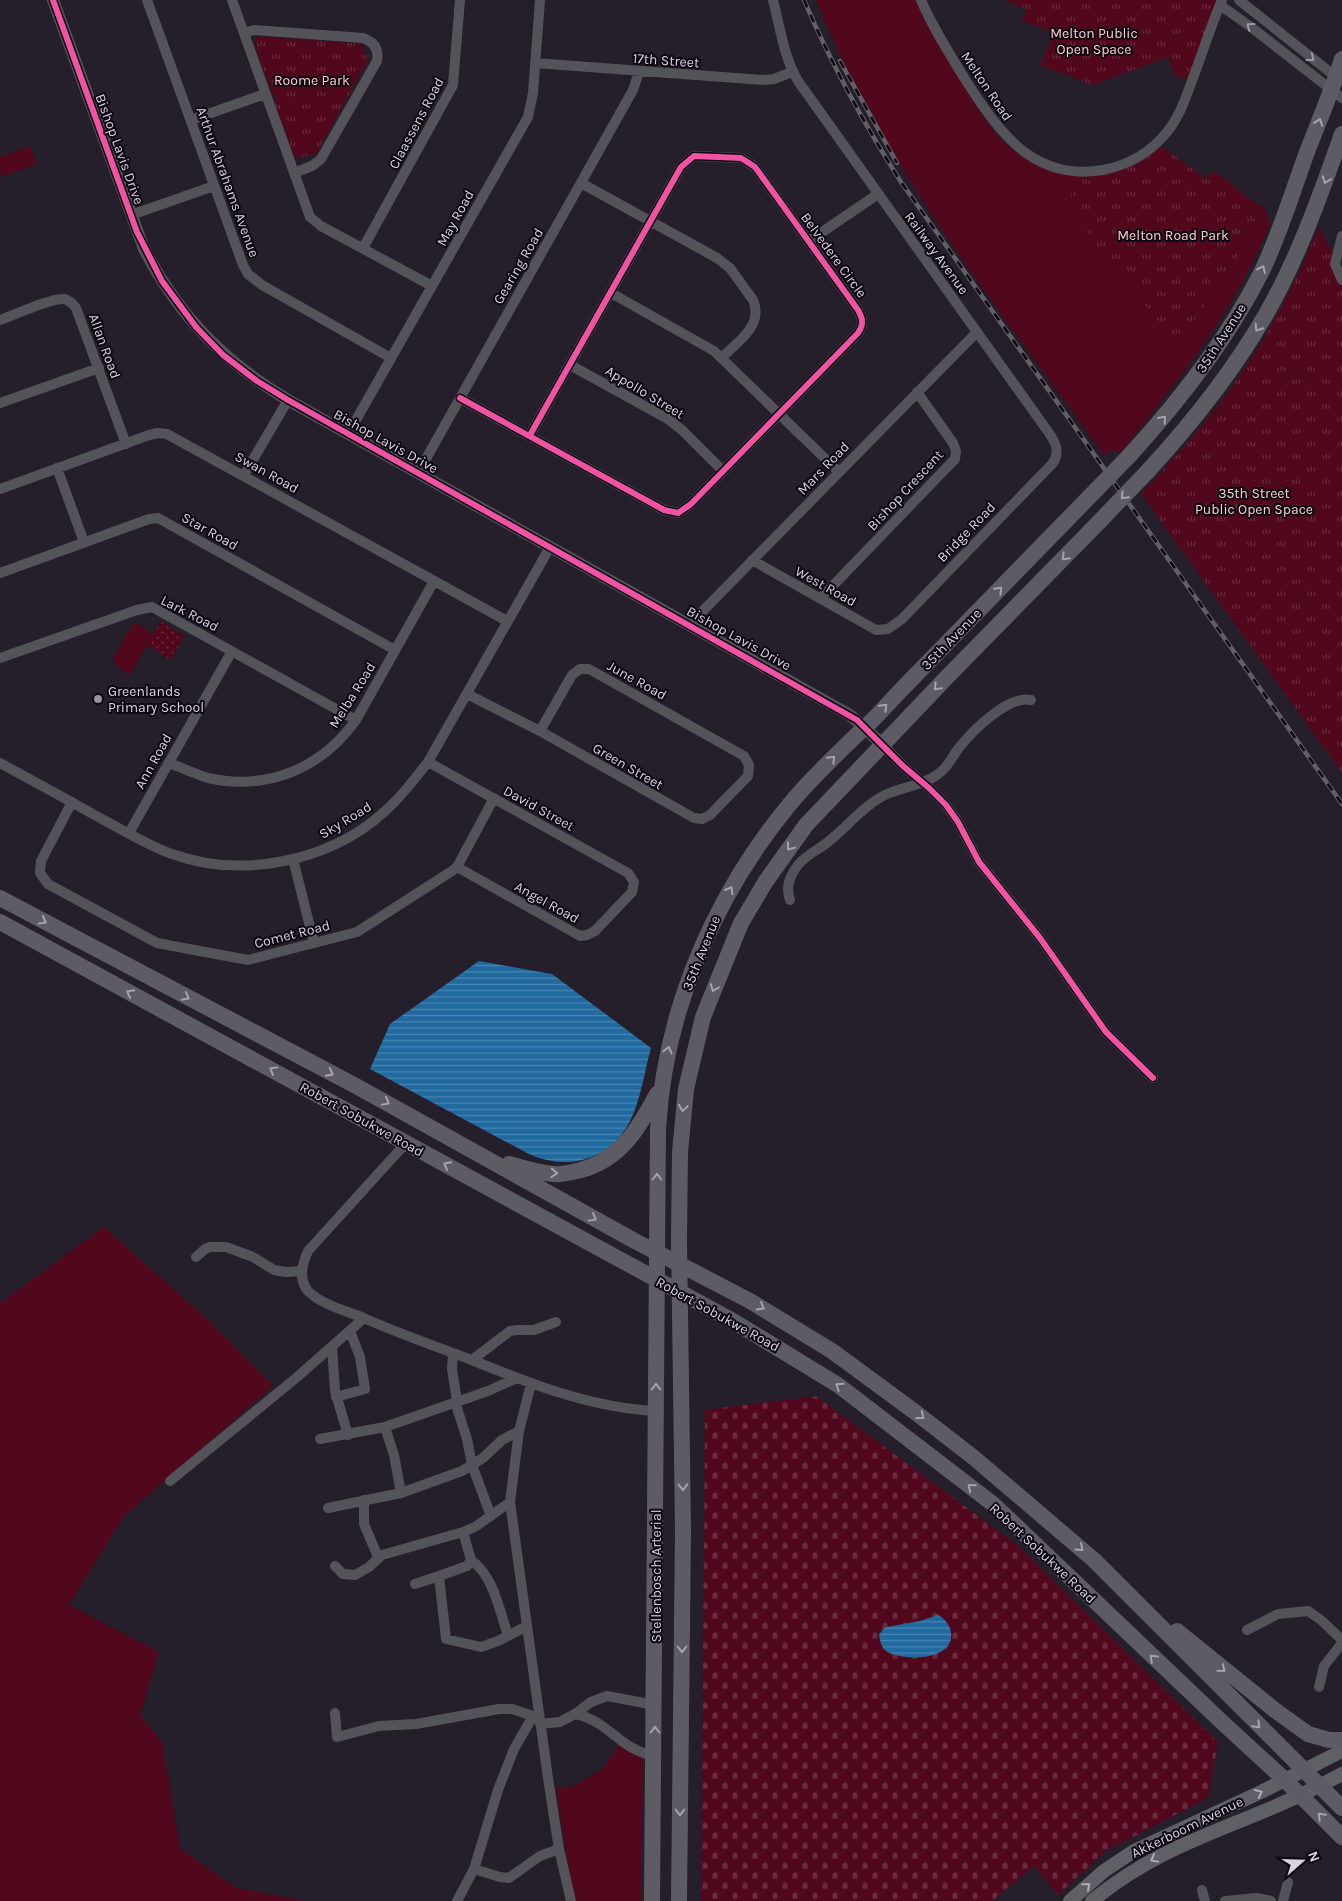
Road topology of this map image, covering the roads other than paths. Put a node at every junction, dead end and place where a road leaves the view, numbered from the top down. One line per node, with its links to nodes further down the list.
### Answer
1 (53, 0): 23 (street, Bishop Lavis Drive)
2 (147, 0): 17 (street, Arthur Abrahams Avenue)
3 (232, 0): 10 (street)
4 (460, 0): 27 (street, Claassens Road)
5 (540, 0): 12 (street, May Road)
6 (773, 0): 14 (street, Railway Avenue)
7 (921, 0): 9 (street, Melton Road)
8 (1239, 0): 15 (street, one-way to 15)
9 (1221, 2): 15 (street, one-way to 9)
10 (244, 33): 16 (street); 19 (street)
11 (1342, 59): 15 (main road, 35th Avenue)
12 (536, 64): 13 (street, 17th Street); 29 (street, May Road)
13 (639, 72): 14 (street, 17th Street); 20 (street, Gearing Road)
14 (792, 72): 22 (street, Railway Avenue)
15 (1338, 87): 67 (main road, 35th Avenue, one-way to 15, bridge)
16 (266, 94): 17 (street); 19 (street)
17 (191, 120): 21 (street, Arthur Abrahams Avenue)
18 (1342, 134): 69 (main road, 35th Avenue, one-way to 69, bridge)
19 (294, 173): 27 (street)
20 (581, 182): 24 (street); 38 (street, Gearing Road)
21 (214, 186): 23 (street); 34 (street, Arthur Abrahams Avenue)
22 (878, 194): 26 (street); 32 (street, Railway Avenue)
23 (131, 215): 39 (street, Bishop Lavis Drive)
24 (651, 221): 26 (street, Belvedere Circle); 30 (street, Belvedere Circle); 33 (street)
25 (1342, 236): 28 (street)
26 (809, 242): 41 (street, Belvedere Circle)
27 (363, 248): 29 (street)
28 (1342, 280)
29 (432, 286): 34 (street, May Road)
30 (611, 294): 33 (street); 35 (street, Belvedere Circle)
31 (0, 320): 36 (street, Allan Road)
32 (977, 332): 37 (street, Mars Road); 45 (street, Railway Avenue)
33 (722, 357): 41 (street)
34 (391, 358): 42 (street, May Road)
35 (570, 365): 43 (street, Belvedere Circle); 47 (street, Appollo Street)
36 (98, 368): 40 (street); 44 (street, Allan Road)
37 (917, 392): 48 (street, Mars Road); 57 (street, Bishop Crescent)
38 (460, 398): 43 (street, Belvedere Circle); 49 (street, Gearing Road)
39 (288, 400): 42 (street, Bishop Lavis Drive); 50 (street)
40 (0, 403)
41 (778, 414): 47 (street, Belvedere Circle); 48 (street)
42 (348, 434): 49 (street, Bishop Lavis Drive)
43 (530, 435): 47 (street, Belvedere Circle)
44 (126, 444): 46 (street, Swan Road); 50 (street, Swan Road)
45 (1057, 450): 60 (street, Bridge Road)
46 (57, 468): 51 (street, Swan Road); 52 (street)
47 (722, 470)
48 (839, 472): 54 (street, Mars Road)
49 (418, 473): 53 (street, Bishop Lavis Drive)
50 (244, 475): 56 (street, Swan Road)
51 (0, 489)
52 (84, 542): 55 (street, Star Road); 61 (street, Star Road)
53 (550, 546): 58 (street, Sky Road); 59 (street, Bishop Lavis Drive)
54 (752, 560): 57 (street, West Road); 59 (street, Mars Road)
55 (0, 573)
56 (434, 580): 58 (street, Swan Road); 61 (street, Melba Road)
57 (821, 598): 60 (street, West Road)
58 (507, 622): 64 (street, Sky Road)
59 (689, 625): 67 (street, Bishop Lavis Drive)
60 (888, 629)
61 (395, 650): 66 (street, Melba Road)
62 (232, 651): 63 (street, Lark Road); 66 (street, Lark Road); 71 (street, Ann Road)
63 (0, 658)
64 (467, 694): 68 (street, Green Street); 72 (street, Sky Road)
65 (1031, 700): 74 (street)
66 (356, 720): 71 (street, Melba Road)
67 (865, 728): 69 (street, Bishop Lavis Drive); 86 (main road, 35th Avenue, one-way to 67)
68 (540, 731): 70 (street, June Road); 70 (street, Green Street)
69 (882, 744): 74 (street); 91 (main road, 35th Avenue, one-way to 91)
70 (744, 756)
71 (169, 762): 77 (street, Ann Road)
72 (428, 762): 75 (street, David Street); 78 (street, Sky Road)
73 (1, 766): 76 (street, Sky Road)
74 (923, 783): 82 (street); 85 (street)
75 (494, 798): 79 (street, Comet Road); 80 (street, David Street)
76 (72, 802): 77 (street, Sky Road); 84 (street, Comet Road)
77 (128, 833): 78 (street, Sky Road)
78 (293, 859): 84 (street)
79 (457, 867): 80 (street, Angel Road); 84 (street, Comet Road)
80 (634, 882)
81 (0, 898): 88 (main road, Robert Sobukwe Road, one-way to 88)
82 (790, 900)
83 (0, 922): 87 (main road, Robert Sobukwe Road, one-way to 83)
84 (314, 943)
85 (1153, 1078)
86 (661, 1085): 88 (main road, one-way to 86); 89 (main road, 35th Avenue, one-way to 86)
87 (406, 1143): 92 (street); 93 (main road, Robert Sobukwe Road, one-way to 87)
88 (490, 1160): 89 (main road, Robert Sobukwe Road, one-way to 89)
89 (657, 1252): 91 (main road, Robert Sobukwe Road); 93 (main road, Stellenbosch Arterial)
90 (196, 1257): 92 (street)
91 (680, 1263): 94 (main road, Stellenbosch Arterial); 122 (main road, Robert Sobukwe Road, one-way to 122)
92 (302, 1270): 95 (street)
93 (658, 1280): 94 (main road, Robert Sobukwe Road); 105 (main road, Stellenbosch Arterial, one-way to 93)
94 (681, 1293): 138 (main road, Robert Sobukwe Road, one-way to 94); 150 (main road, Stellenbosch Arterial, one-way to 150)
95 (364, 1318): 97 (street); 99 (street)
96 (556, 1322): 100 (street)
97 (350, 1331): 98 (street); 103 (street)
98 (332, 1346): 103 (street); 111 (street)
99 (452, 1353): 100 (street); 104 (street)
100 (472, 1360): 101 (street)
101 (517, 1378): 102 (street); 104 (street)
102 (531, 1384): 105 (street); 107 (street)
103 (336, 1397): 108 (street)
104 (456, 1402): 106 (street); 110 (street)
105 (656, 1411): 129 (main road, Stellenbosch Arterial)
106 (385, 1427): 108 (street); 112 (street)
107 (519, 1431): 110 (street); 114 (street)
108 (348, 1435): 109 (street)
109 (320, 1439)
110 (472, 1465): 112 (street); 116 (street)
111 (170, 1481)
112 (401, 1493): 113 (street)
113 (364, 1500): 115 (street); 118 (street)
114 (510, 1502): 116 (street); 124 (street)
115 (328, 1508)
116 (491, 1516): 117 (street)
117 (463, 1532): 118 (street); 119 (street)
118 (378, 1557): 120 (street)
119 (471, 1560): 121 (street); 126 (street)
120 (335, 1566)
121 (439, 1576): 123 (street); 126 (street)
122 (1117, 1582): 133 (main road, one-way to 133); 136 (main road, Robert Sobukwe Road, one-way to 136)
123 (415, 1584)
124 (527, 1626): 126 (street); 132 (street)
125 (1247, 1630): 127 (street)
126 (508, 1635)
127 (1342, 1642): 128 (street)
128 (1319, 1687)
129 (655, 1705): 131 (street); 135 (main road, Stellenbosch Arterial, one-way to 129)
130 (335, 1713): 132 (street)
131 (575, 1714): 132 (street); 135 (street)
132 (538, 1719): 143 (street); 144 (street)
133 (1342, 1740)
134 (1342, 1752): 136 (main road, Akkerboom Avenue)
135 (655, 1756): 149 (main road, Stellenbosch Arterial)
136 (1304, 1771): 138 (main road, Akkerboom Avenue); 139 (main road, Robert Sobukwe Road)
137 (1342, 1774): 139 (main road, Akkerboom Avenue)
138 (1285, 1780): 140 (main road, Robert Sobukwe Road); 151 (main road, Akkerboom Avenue, one-way to 138)
139 (1319, 1786): 140 (main road, Akkerboom Avenue); 141 (main road, Robert Sobukwe Road)
140 (1300, 1795): 142 (main road, Robert Sobukwe Road, one-way to 140); 152 (main road, Akkerboom Avenue, one-way to 152)
141 (1342, 1808)
142 (1342, 1836)
143 (559, 1849): 144 (street); 148 (street)
144 (474, 1869): 147 (street)
145 (1288, 1882): 156 (street)
146 (1202, 1890): 153 (street)
147 (457, 1901)
148 (571, 1901)
149 (652, 1901)
150 (680, 1901)
151 (1070, 1901)
152 (1092, 1901)
153 (1205, 1901)
154 (1225, 1901): 155 (street)
155 (1271, 1901)
156 (1283, 1901)

